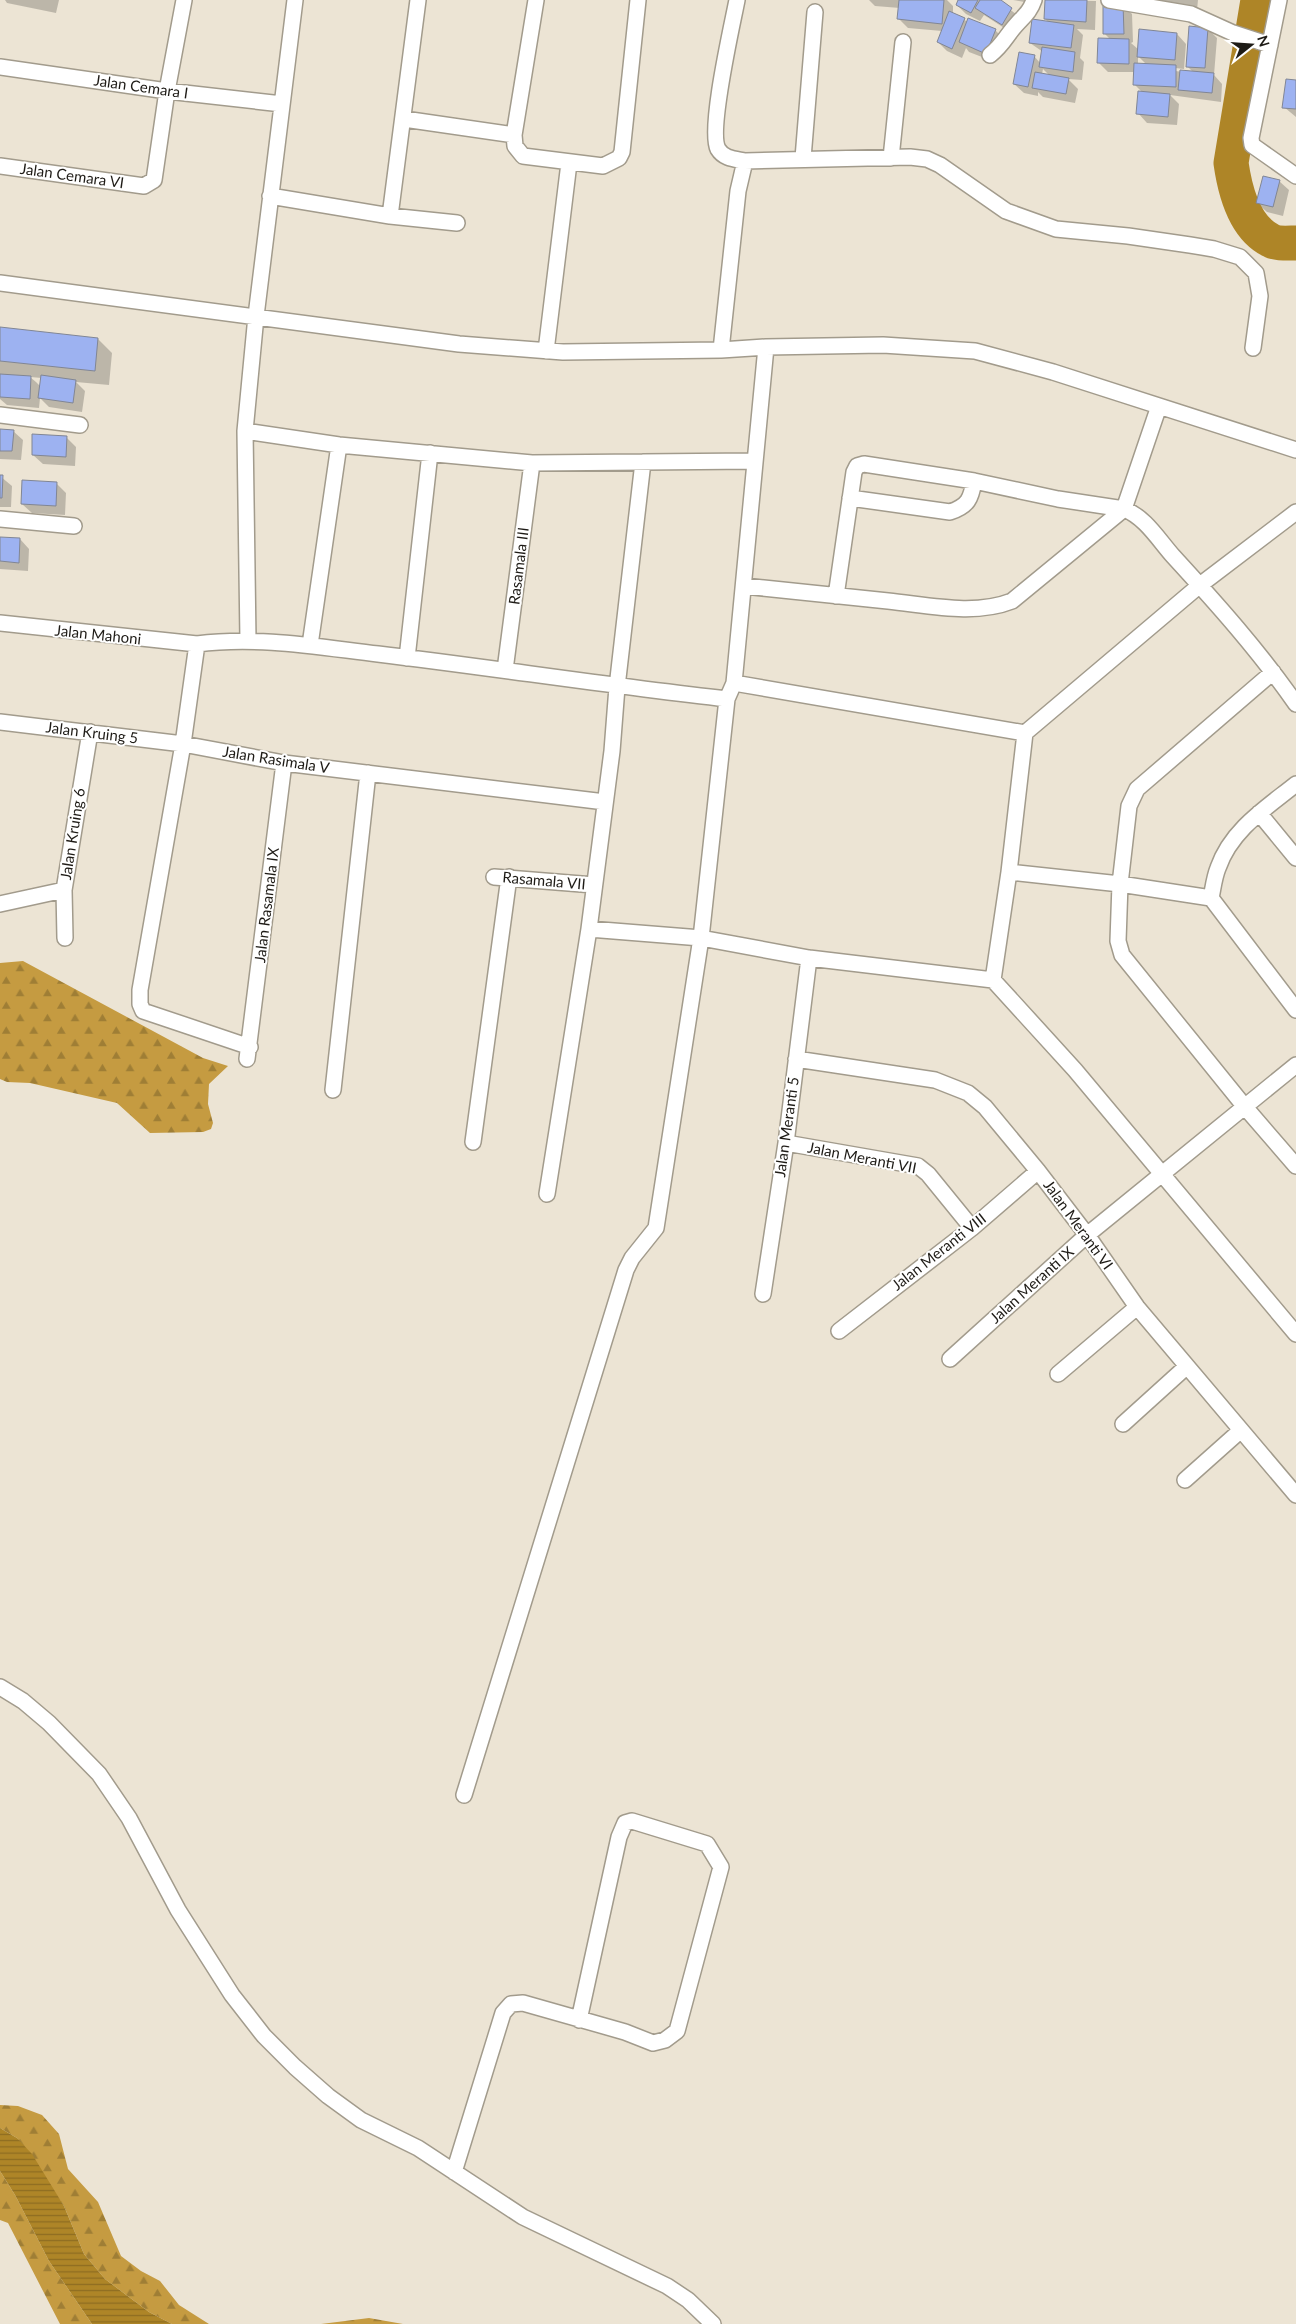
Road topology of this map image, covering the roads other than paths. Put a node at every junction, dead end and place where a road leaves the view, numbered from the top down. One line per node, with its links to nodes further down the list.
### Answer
1 (184, 0): 15 (street)
2 (295, 0): 16 (street)
3 (418, 0): 17 (street)
4 (536, 0): 18 (street)
5 (638, 0): 22 (street)
6 (737, 0): 21 (street)
7 (1034, 0): 13 (street)
8 (1109, 0): 12 (street)
9 (1279, 0): 12 (street)
10 (815, 12): 19 (street)
11 (903, 42): 20 (street)
12 (1265, 43): 24 (street)
13 (990, 55)
14 (0, 67): 15 (street, Jalan Cemara I)
15 (167, 91): 16 (street, Jalan Cemara I); 23 (street, Jalan Cemara VI)
16 (282, 104): 25 (street)
17 (404, 118): 18 (street); 26 (street)
18 (514, 134): 22 (street)
19 (803, 158): 20 (street); 21 (street)
20 (891, 158): 31 (street)
21 (745, 161): 32 (street)
22 (569, 163): 33 (street)
23 (0, 166)
24 (1296, 176)
25 (270, 196): 26 (street); 29 (street)
26 (390, 216): 27 (street)
27 (457, 223)
28 (0, 282): 29 (street)
29 (256, 316): 33 (street); 37 (street)
30 (766, 347): 32 (street); 34 (street); 41 (street)
31 (1253, 348)
32 (721, 350): 33 (street)
33 (546, 351)
34 (1159, 406): 39 (street); 46 (street)
35 (0, 415): 36 (street)
36 (80, 425)
37 (245, 431): 38 (street); 54 (street)
38 (339, 444): 40 (street); 56 (street)
39 (1296, 450)
40 (430, 454): 43 (street); 57 (street)
41 (754, 461): 42 (street); 51 (street)
42 (643, 462): 43 (street); 61 (street)
43 (532, 463): 58 (street, Rasamala III)
44 (974, 481): 45 (street); 45 (street); 46 (street)
45 (850, 498): 52 (street)
46 (1124, 509): 50 (street); 52 (street)
47 (1296, 512): 50 (street)
48 (0, 519): 49 (street)
49 (74, 526)
50 (1200, 585): 59 (street); 66 (street)
51 (744, 586): 52 (street); 60 (street)
52 (836, 596)
53 (0, 624): 55 (street, Jalan Mahoni)
54 (248, 640): 55 (street, Jalan Mahoni); 56 (street, Jalan Mahoni)
55 (197, 644): 67 (street, Jalan Rasamala IX)
56 (310, 645): 57 (street, Jalan Mahoni)
57 (407, 658): 58 (street, Jalan Mahoni)
58 (505, 670): 61 (street, Jalan Mahoni)
59 (1274, 672): 63 (street); 77 (street)
60 (734, 683): 62 (street); 66 (street)
61 (617, 687): 62 (street, Jalan Mahoni); 71 (street)
62 (727, 699): 84 (street)
63 (1296, 704)
64 (0, 722): 65 (street, Jalan Kruing 5)
65 (90, 732): 67 (street, Jalan Kruing 5); 79 (street, Jalan Kruing 6)
66 (1025, 733): 74 (street)
67 (183, 744): 68 (street, Jalan Rasimala V); 68 (street, Jalan Rasamala IX)
68 (284, 763): 69 (street, Jalan Rasimala V)
69 (368, 773): 71 (street, Jalan Rasimala V); 90 (street)
70 (1296, 784): 72 (street)
71 (605, 802): 78 (street)
72 (1259, 813): 73 (street); 80 (street)
73 (1296, 858)
74 (1009, 872): 77 (street); 86 (street)
75 (494, 877): 76 (street, Rasamala VII)
76 (509, 878): 78 (street, Rasamala VII); 92 (street)
77 (1120, 884): 80 (street); 91 (street)
78 (594, 885): 82 (street)
79 (64, 890): 81 (street); 83 (street, Jalan Kruing 6)
80 (1211, 898): 87 (street)
81 (0, 904)
82 (589, 929): 84 (street); 97 (street)
83 (65, 938)
84 (701, 938): 85 (street); 112 (street)
85 (809, 958): 86 (street); 88 (street, Jalan Meranti 5)
86 (993, 980): 96 (street)
87 (1296, 1010)
88 (796, 1059): 93 (street, Jalan Meranti 5); 95 (street, Jalan Meranti VI)
89 (1296, 1065): 91 (street, Jalan Meranti IX)
90 (333, 1090)
91 (1246, 1107): 94 (street); 96 (street, Jalan Meranti IX)
92 (473, 1142)
93 (786, 1143): 98 (street, Jalan Meranti VII); 100 (street, Jalan Meranti 5)
94 (1296, 1166)
95 (1038, 1171): 98 (street, Jalan Meranti VIII); 99 (street, Jalan Meranti VI)
96 (1162, 1174): 99 (street, Jalan Meranti IX); 103 (street)
97 (547, 1194)
98 (972, 1228): 102 (street, Jalan Meranti VIII)
99 (1087, 1235): 101 (street, Jalan Meranti VI); 104 (street, Jalan Meranti IX)
100 (763, 1294)
101 (1137, 1307): 105 (street, Jalan Meranti VI); 106 (street)
102 (839, 1331)
103 (1296, 1334)
104 (950, 1360)
105 (1186, 1367): 107 (street); 108 (street, Jalan Meranti VI)
106 (1058, 1374)
107 (1123, 1424)
108 (1240, 1431): 109 (street); 110 (street, Jalan Meranti VI)
109 (1185, 1480)
110 (1296, 1495)
111 (0, 1687): 114 (street)
112 (464, 1795)
113 (579, 2020): 113 (street); 114 (street)
114 (454, 2172): 115 (street)
115 (713, 2324)

